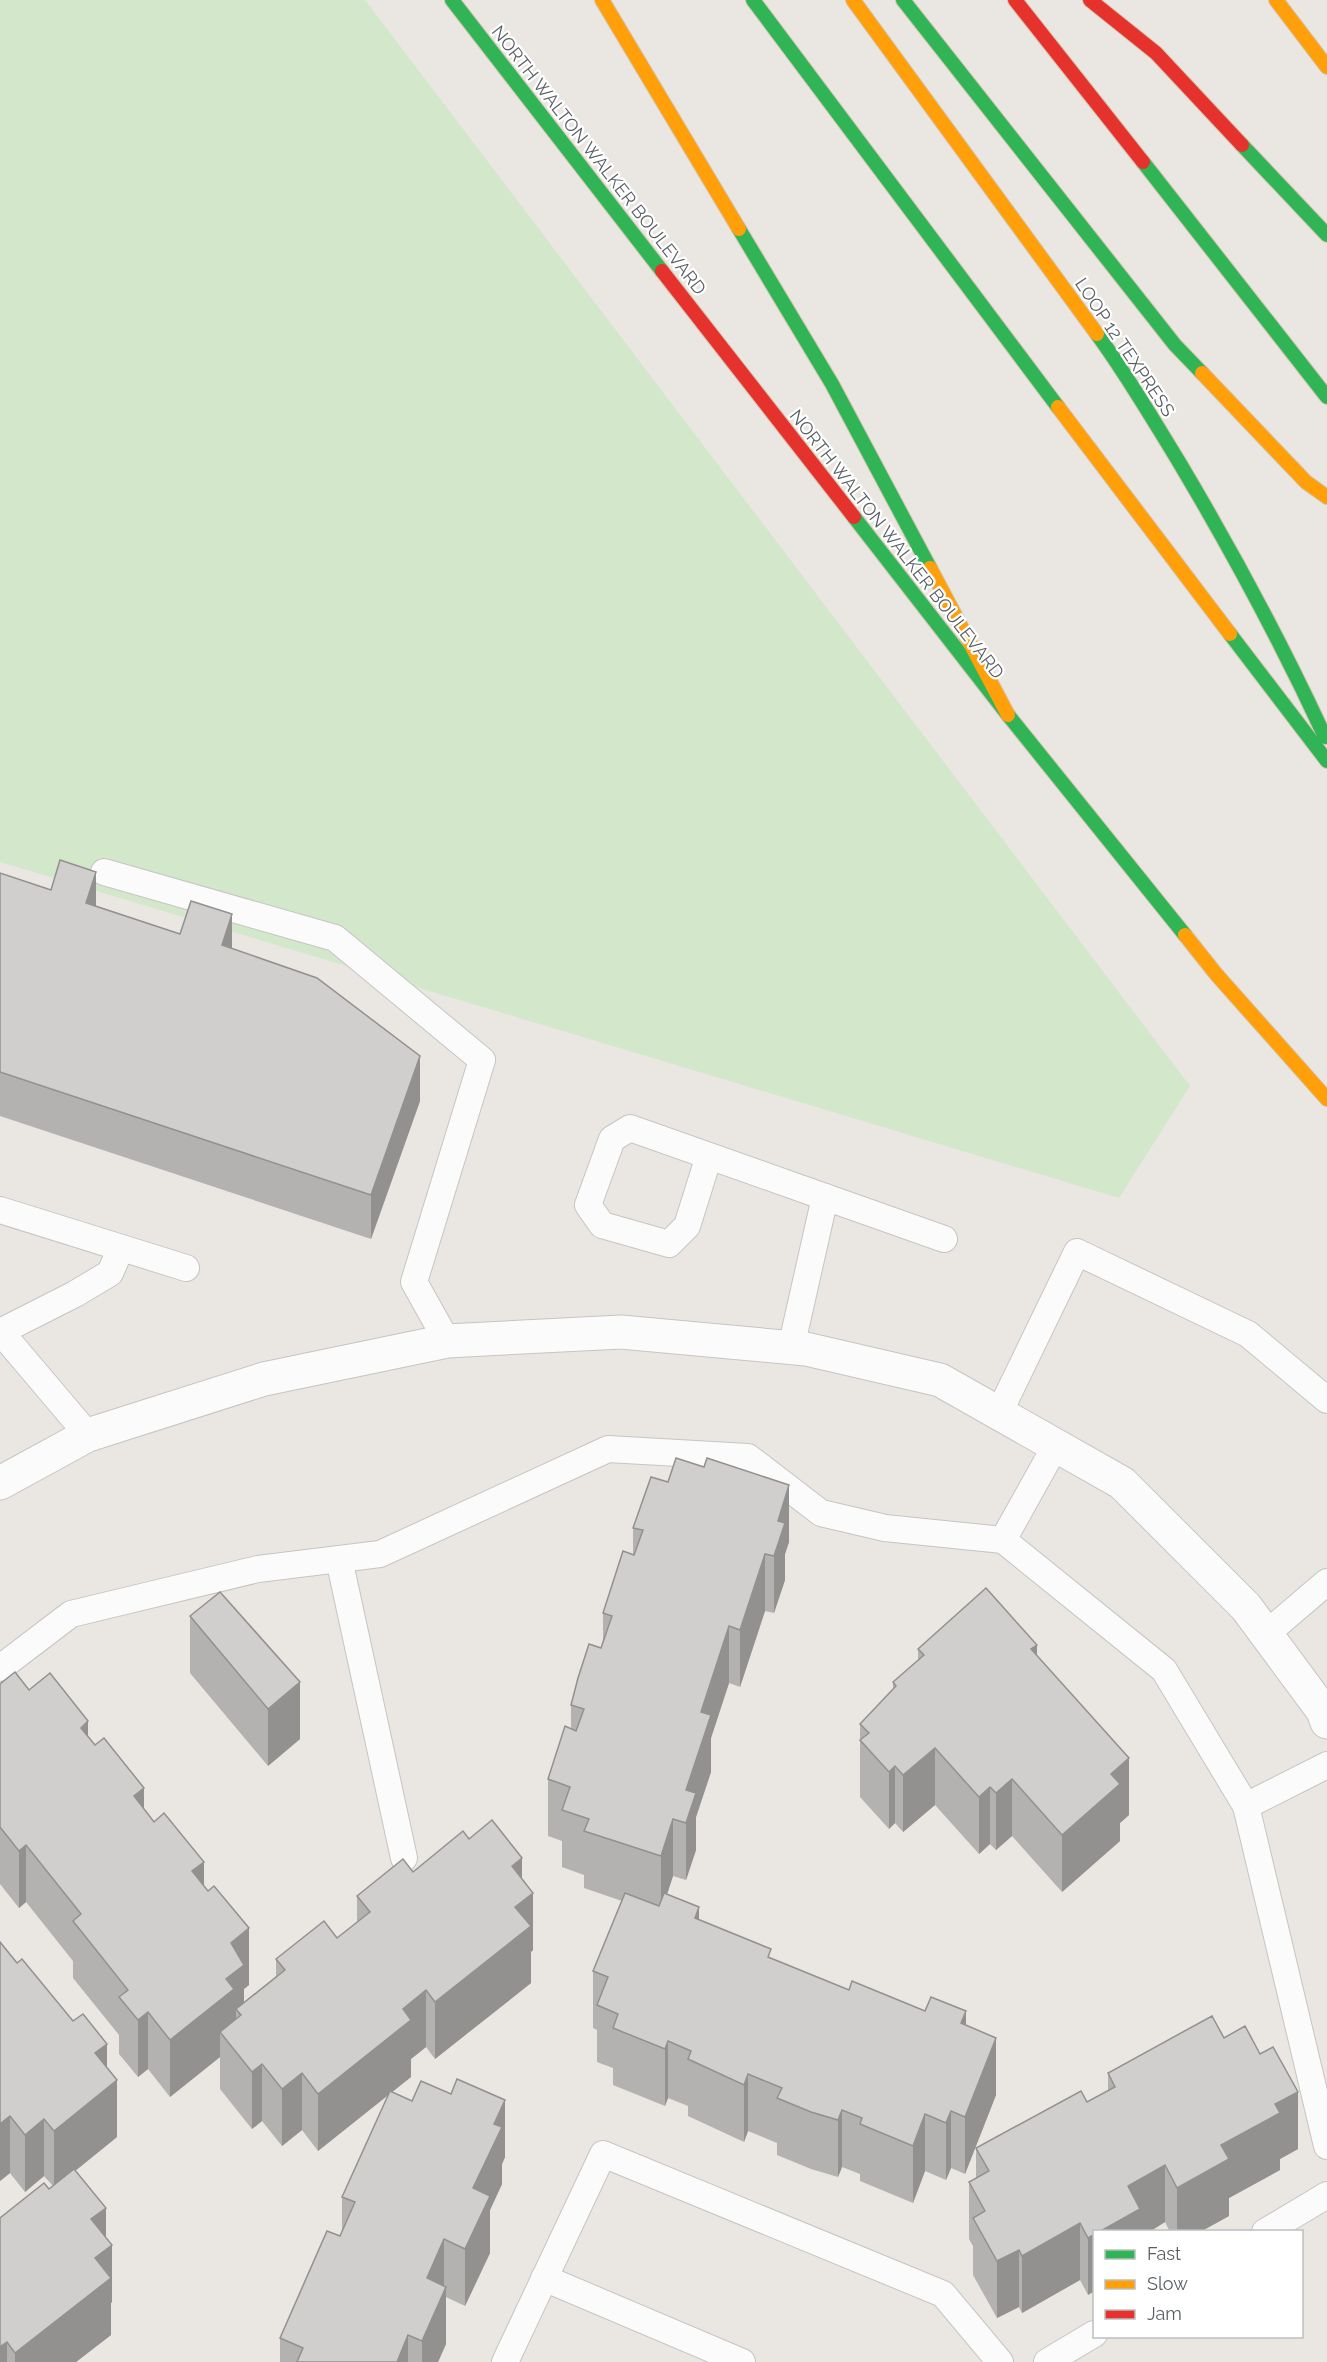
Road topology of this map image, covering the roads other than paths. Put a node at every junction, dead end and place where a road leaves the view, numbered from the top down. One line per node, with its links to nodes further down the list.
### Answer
1 (452, 0): 13 (main road, NORTH WALTON WALKER BOULEVARD)
2 (602, 0): 13 (main road)
3 (753, 0): 15 (main road)
4 (853, 0): 14 (main road, LOOP 12 TEXPRESS)
5 (1015, 0): 11 (main road)
6 (1090, 0): 10 (main road)
7 (1276, 0): 9 (main road)
8 (905, 2): 12 (main road, LOOP 12 TEXPRESS)
9 (1327, 67)
10 (1327, 235)
11 (1327, 397)
12 (1327, 497)
13 (1008, 715): 17 (main road, NORTH WALTON WALKER BOULEVARD)
14 (1327, 741)
15 (1327, 761)
16 (104, 872): 25 (lane)
17 (1327, 1100)
18 (709, 1156): 18 (lane); 19 (lane)
19 (825, 1197): 21 (lane); 26 (lane)
20 (0, 1209): 22 (lane)
21 (944, 1239)
22 (122, 1248): 23 (lane); 24 (lane)
23 (186, 1268)
24 (0, 1332): 29 (lane)
25 (447, 1341): 26 (street); 29 (street)
26 (791, 1348): 28 (street)
27 (1327, 1400): 28 (lane)
28 (999, 1413): 30 (street)
29 (88, 1435): 31 (street)
30 (1056, 1445): 32 (lane); 35 (street)
31 (0, 1483)
32 (1003, 1539): 33 (lane); 39 (lane)
33 (339, 1559): 36 (lane); 40 (lane)
34 (1327, 1582): 35 (lane)
35 (1266, 1635): 37 (street)
36 (0, 1668)
37 (1327, 1722)
38 (1327, 1765): 39 (lane)
39 (1246, 1806): 41 (lane)
40 (404, 1858)
41 (1327, 2146)
42 (1327, 2195): 43 (lane)
43 (1268, 2230)
44 (544, 2278): 46 (lane); 47 (lane); 48 (lane)
45 (1093, 2335): 49 (lane)
46 (505, 2362)
47 (742, 2362)
48 (1000, 2362)
49 (1047, 2362)

